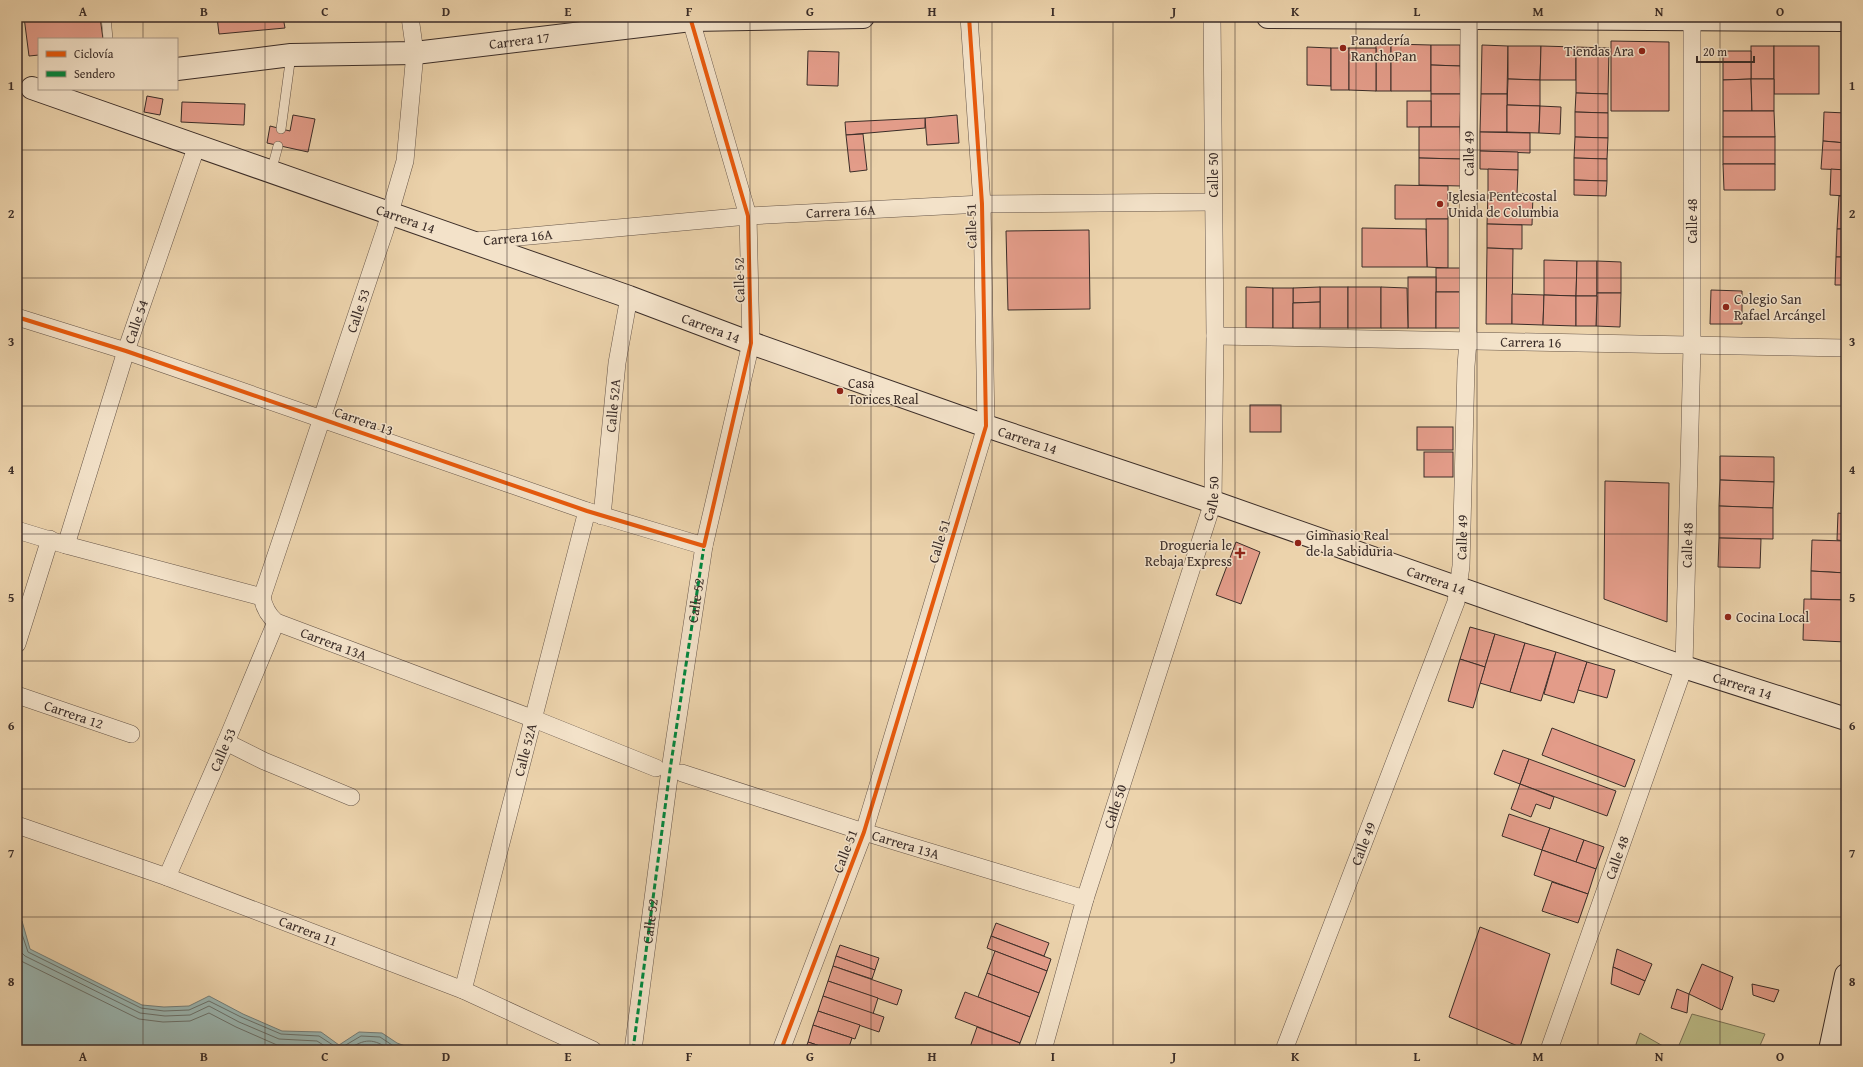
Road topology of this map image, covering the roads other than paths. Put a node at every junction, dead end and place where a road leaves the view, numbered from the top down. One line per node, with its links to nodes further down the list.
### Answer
1 (106, 17): 13 (lane)
2 (410, 17): 14 (street, Calle 53)
3 (832, 17): 4 (main road, Carrera 17); 9 (main road, Carrera 17)
4 (863, 17)
5 (969, 17): 23 (street, Calle 51)
6 (1212, 17): 22 (street, Calle 50)
7 (1268, 17): 8 (main road)
8 (1306, 17): 10 (main road)
9 (691, 18): 14 (main road, Carrera 17); 25 (street, Calle 52)
10 (1469, 18): 11 (main road); 30 (street, Calle 49)
11 (1692, 18): 12 (main road); 32 (street, Calle 48)
12 (1846, 20)
13 (108, 38)
14 (415, 53): 15 (main road, Carrera 17); 24 (street, Calle 53)
15 (291, 55): 16 (main road, Carrera 17); 18 (lane)
16 (178, 69)
17 (29, 88): 19 (main road, Carrera 14)
18 (281, 129)
19 (196, 145): 21 (main road, Carrera 14); 34 (street, Calle 54)
20 (278, 146): 21 (lane)
21 (271, 172): 24 (main road, Carrera 14)
22 (1213, 202): 23 (street, Carrera 16A); 29 (street, Calle 50)
23 (982, 204): 25 (street, Carrera 16A); 36 (street, Calle 51)
24 (390, 212): 26 (main road, Carrera 14); 35 (street, Calle 53)
25 (748, 216): 26 (street, Carrera 16A); 31 (street, Calle 52)
26 (471, 241): 27 (main road, Carrera 14)
27 (630, 297): 31 (main road, Carrera 14); 38 (street, Calle 52A)
28 (17, 317): 34 (street, Carrera 13)
29 (1215, 336): 30 (street, Carrera 16); 37 (street, Calle 50)
30 (1468, 341): 32 (street, Carrera 16); 43 (street, Calle 49)
31 (751, 343): 36 (main road, Carrera 14); 42 (street, Calle 52)
32 (1692, 346): 33 (street, Carrera 16); 47 (street, Calle 48)
33 (1846, 348)
34 (126, 351): 35 (street, Carrera 13); 41 (street, Calle 54)
35 (322, 418): 38 (street, Carrera 13); 44 (street, Calle 53)
36 (986, 426): 37 (main road, Carrera 14); 57 (street, Calle 51)
37 (1214, 502): 43 (main road, Carrera 14); 59 (street, Calle 50)
38 (595, 514): 42 (street, Carrera 13); 49 (street, Calle 52A)
39 (17, 530): 40 (street)
40 (50, 540): 41 (street); 46 (street)
41 (66, 545): 44 (street)
42 (704, 546): 63 (street, Calle 52)
43 (1458, 587): 47 (main road, Carrera 14); 66 (street, Calle 49)
44 (262, 597): 45 (street)
45 (276, 622): 49 (street, Carrera 13A); 52 (street, Calle 53)
46 (17, 644)
47 (1684, 667): 50 (main road, Carrera 14); 67 (street, Calle 48)
48 (17, 695): 51 (street, Carrera 12)
49 (534, 719): 53 (street, Carrera 13A); 61 (street, Calle 52A)
50 (1846, 719)
51 (131, 734)
52 (226, 742): 55 (street); 58 (street, Calle 53)
53 (656, 768)
54 (682, 773): 57 (street, Carrera 13A)
55 (351, 797)
56 (17, 825): 58 (street, Carrera 11)
57 (864, 832): 59 (street, Carrera 13A); 64 (street, Calle 51)
58 (166, 877): 61 (street, Carrera 11)
59 (1085, 899): 65 (street, Calle 50)
60 (1846, 975): 68 (main road)
61 (464, 990): 62 (street, Carrera 11)
62 (593, 1050)
63 (633, 1050)
64 (781, 1050)
65 (1043, 1050)
66 (1284, 1050)
67 (1549, 1050)
68 (1830, 1050)

